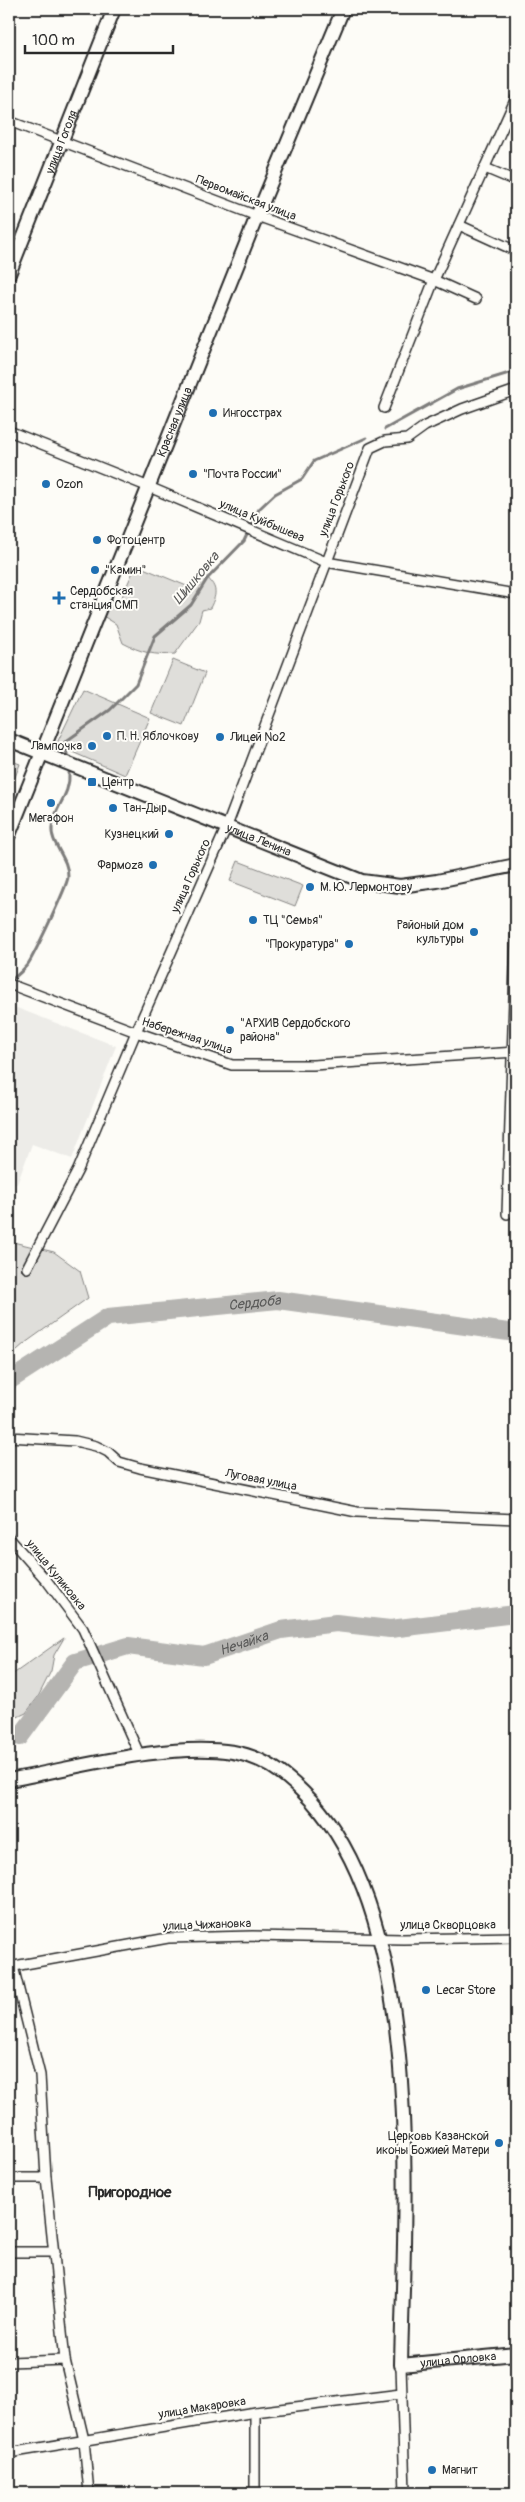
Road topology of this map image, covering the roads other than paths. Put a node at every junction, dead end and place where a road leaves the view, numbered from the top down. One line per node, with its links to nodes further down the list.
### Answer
1 (114, 9): 5 (street, улица Гоголя)
2 (343, 9): 8 (street, Красная улица)
3 (516, 98): 6 (street)
4 (9, 121): 5 (street, Первомайская улица)
5 (62, 142): 8 (street, Первомайская улица); 11 (street, улица Гоголя)
6 (485, 168): 7 (street); 9 (street)
7 (516, 181)
8 (257, 216): 12 (street, Первомайская улица); 17 (street, Красная улица)
9 (459, 225): 10 (street); 12 (street)
10 (516, 251)
11 (9, 274)
12 (434, 280): 13 (street, Первомайская улица); 15 (street)
13 (476, 299)
14 (516, 390): 18 (street, улица Горького)
15 (384, 408)
16 (9, 431): 17 (street, улица Куйбышева)
17 (149, 487): 18 (street, улица Куйбышева); 21 (street, Красная улица)
18 (326, 562): 19 (street, улица Куйбышева); 22 (street, улица Горького)
19 (516, 594)
20 (9, 740): 21 (street, улица Ленина)
21 (41, 753): 22 (street, улица Ленина); 23 (street, Красная улица)
22 (227, 826): 24 (street, улица Ленина); 27 (street, улица Горького)
23 (9, 835)
24 (516, 865)
25 (516, 935): 28 (street)
26 (9, 984): 27 (street, Набережная улица)
27 (136, 1032): 28 (street, Набережная улица); 30 (street, улица Горького)
28 (514, 1052): 29 (street)
29 (507, 1214)
30 (27, 1268)
31 (9, 1437): 32 (street, Луговая улица)
32 (516, 1519)
33 (9, 1538): 34 (street, улица Куликовка)
34 (140, 1756): 35 (street); 36 (street)
35 (9, 1780)
36 (380, 1937): 37 (street, улица Скворцовка); 38 (street, улица Чижановка); 46 (street)
37 (516, 1937)
38 (11, 1967): 40 (street)
39 (9, 2178): 40 (street)
40 (46, 2178): 42 (street)
41 (9, 2252): 42 (street)
42 (55, 2252): 44 (street)
43 (516, 2354): 46 (street, улица Орловка)
44 (65, 2360): 45 (street); 49 (street)
45 (9, 2362)
46 (401, 2365): 47 (street)
47 (401, 2394): 48 (street, улица Макаровка); 53 (street)
48 (255, 2412): 49 (street, улица Макаровка); 52 (street)
49 (84, 2440): 50 (street, улица Макаровка); 51 (street)
50 (9, 2453)
51 (89, 2493)
52 (255, 2493)
53 (405, 2493)

